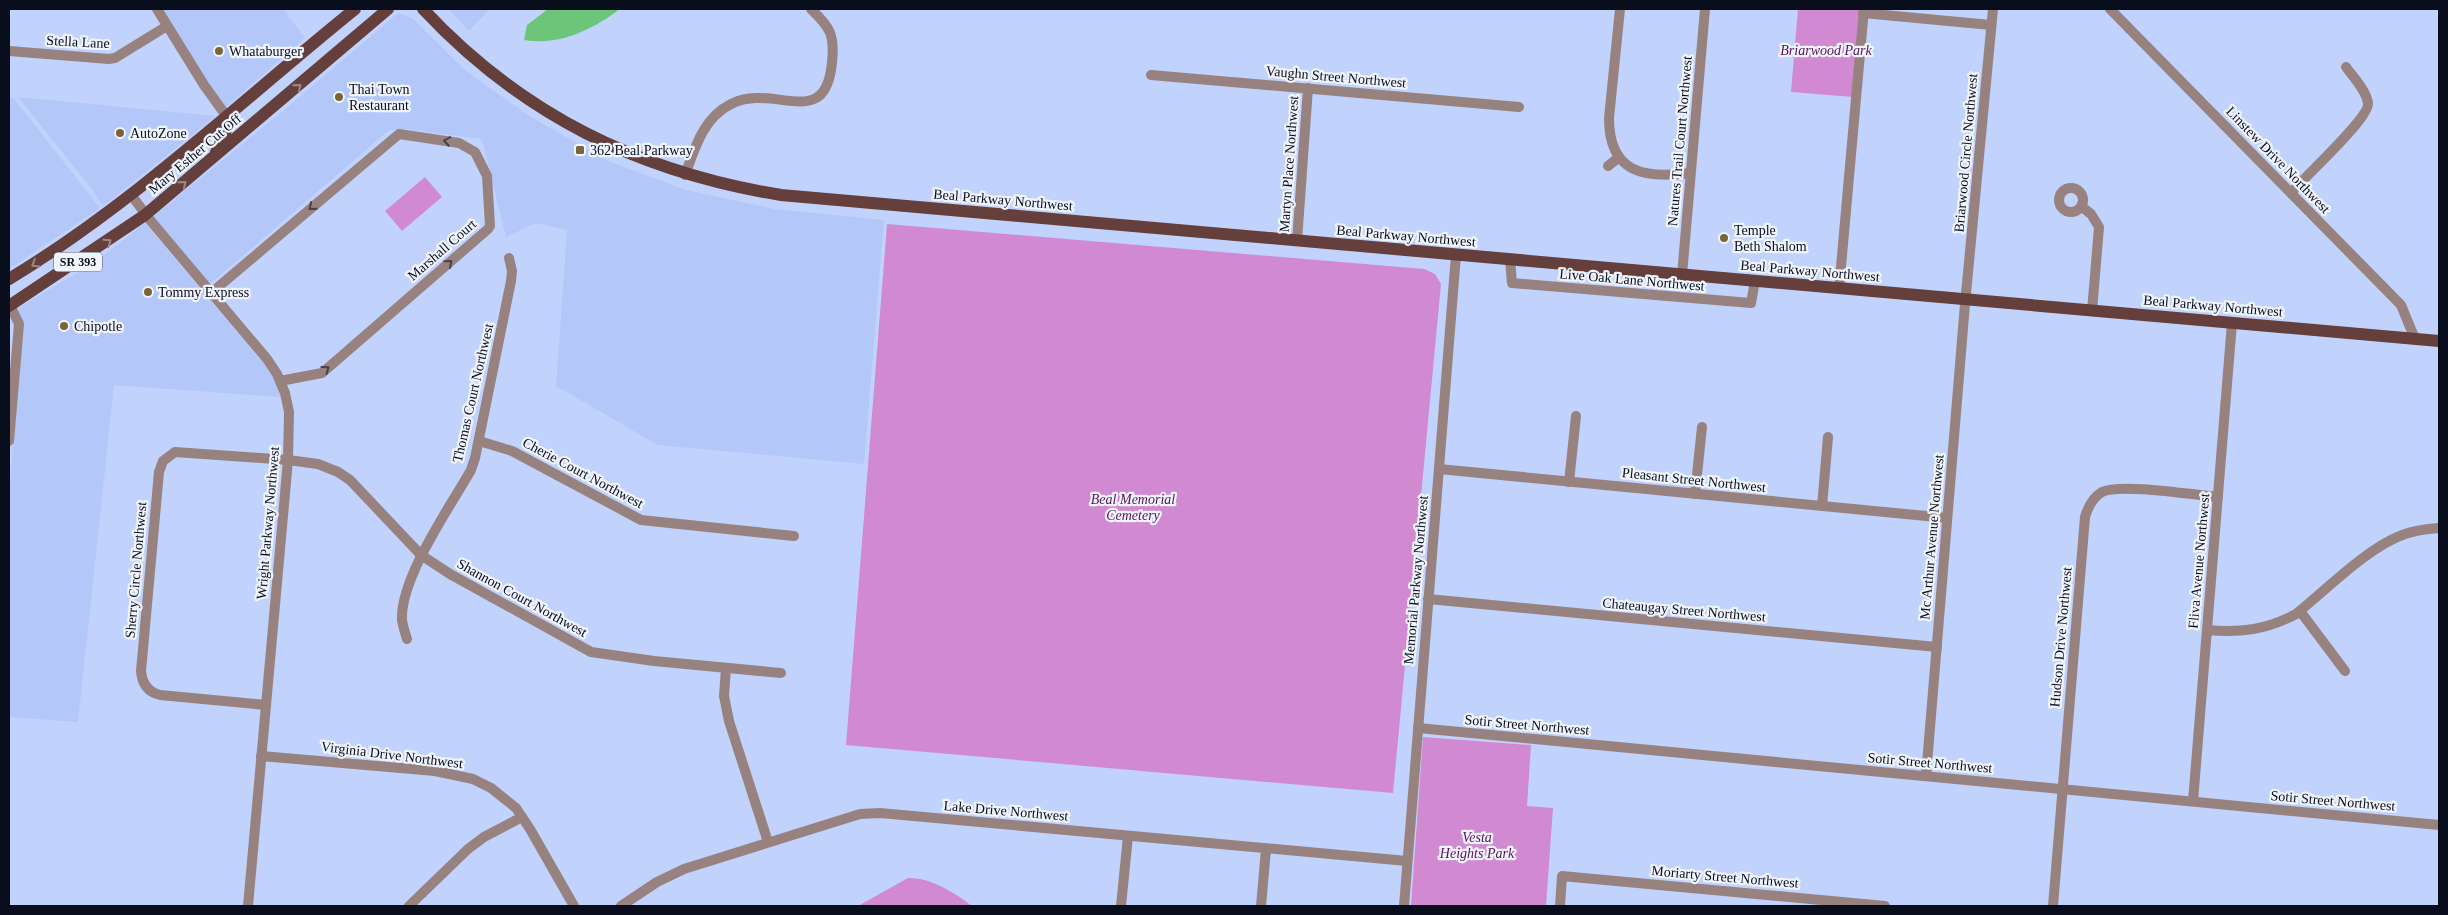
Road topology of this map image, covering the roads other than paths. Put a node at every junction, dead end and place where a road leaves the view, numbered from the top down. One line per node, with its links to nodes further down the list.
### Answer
1 (157, 9): 12 (street)
2 (355, 9): 18 (main road, Mary Esther Cut Off / SR 393)
3 (388, 9): 20 (main road, Mary Esther Cut Off / SR 393, one-way to 3)
4 (423, 9): 23 (main road, Beal Parkway Northwest)
5 (811, 9): 23 (street)
6 (1620, 9): 19 (street)
7 (1705, 9): 22 (street, Natures Trail Court Northwest)
8 (1993, 9): 11 (street, Briarwood Circle Northwest)
9 (2110, 9): 24 (street, Linstew Drive Northwest)
10 (1863, 11): 11 (street); 35 (street)
11 (1991, 25): 37 (street, Briarwood Circle Northwest)
12 (166, 26): 13 (street, Stella Lane); 18 (street)
13 (9, 51)
14 (2346, 67): 24 (street)
15 (1151, 75): 16 (street, Vaughn Street Northwest)
16 (1308, 88): 17 (street, Vaughn Street Northwest); 28 (street, Martyn Place Northwest)
17 (1519, 106)
18 (228, 117): 20 (main road); 25 (main road, Mary Esther Cut Off / SR 393)
19 (1618, 158): 21 (street); 22 (street)
20 (210, 160): 27 (main road, Mary Esther Cut Off / SR 393, one-way to 20)
21 (1608, 166)
22 (1690, 173): 32 (street, Natures Trail Court Northwest)
23 (685, 175): 28 (main road, Beal Parkway Northwest)
24 (2291, 192): 41 (street, Linstew Drive Northwest)
25 (132, 196): 27 (street, Wright Parkway Northwest); 33 (main road, Mary Esther Cut Off / SR 393, one-way to 33)
26 (2081, 206): 39 (street)
27 (146, 215): 36 (street, Wright Parkway Northwest); 38 (main road, Mary Esther Cut Off / SR 393, one-way to 27)
28 (1297, 241): 29 (main road, Beal Parkway Northwest)
29 (1456, 255): 31 (main road, Beal Parkway Northwest); 50 (street, Memorial Parkway Northwest)
30 (508, 258): 48 (street, Thomas Court Northwest)
31 (1510, 260): 32 (main road, Beal Parkway Northwest); 34 (street, Live Oak Lane Northwest)
32 (1682, 275): 34 (main road, Beal Parkway Northwest)
33 (9, 279)
34 (1755, 281): 35 (main road, Beal Parkway Northwest)
35 (1839, 288): 37 (main road, Beal Parkway Northwest)
36 (211, 293): 43 (street, Wright Parkway Northwest); 43 (street, Marshall Court, one-way to 36)
37 (1967, 300): 39 (main road, Beal Parkway Northwest); 55 (street, Mc Arthur Avenue Northwest)
38 (9, 305): 47 (street)
39 (2092, 311): 40 (main road, Beal Parkway Northwest)
40 (2232, 323): 41 (main road, Beal Parkway Northwest); 53 (street, Fliva Avenue Northwest)
41 (2416, 339): 42 (main road, Beal Parkway Northwest)
42 (2439, 341)
43 (280, 381): 49 (street, Wright Parkway Northwest)
44 (1576, 416): 51 (street)
45 (1702, 426): 52 (street)
46 (1828, 437): 54 (street)
47 (9, 441)
48 (479, 441): 57 (street, Cherie Court Northwest); 58 (street, Thomas Court Northwest)
49 (288, 460): 58 (street, Shannon Court Northwest); 67 (street, Wright Parkway Northwest); 67 (street, Sherry Circle Northwest)
50 (1439, 469): 51 (street, Pleasant Street Northwest); 59 (street, Memorial Parkway Northwest)
51 (1569, 482): 52 (street, Pleasant Street Northwest)
52 (1695, 494): 54 (street, Pleasant Street Northwest)
53 (2218, 497): 61 (street, Fliva Avenue Northwest); 71 (street, Hudson Drive Northwest)
54 (1822, 506): 55 (street, Pleasant Street Northwest)
55 (1948, 518): 63 (street, Mc Arthur Avenue Northwest)
56 (2439, 528): 60 (street)
57 (794, 536)
58 (421, 555): 62 (street, Thomas Court Northwest); 64 (street, Shannon Court Northwest)
59 (1428, 600): 63 (street, Chateaugay Street Northwest); 68 (street, Memorial Parkway Northwest)
60 (2300, 611): 61 (street); 65 (street)
61 (2207, 630): 72 (street, Fliva Avenue Northwest)
62 (406, 639)
63 (1937, 647): 70 (street, Mc Arthur Avenue Northwest)
64 (726, 668): 66 (street, Shannon Court Northwest); 76 (street)
65 (2345, 671)
66 (781, 672)
67 (266, 705): 69 (street, Wright Parkway Northwest)
68 (1418, 728): 70 (street, Sotir Street Northwest); 78 (street, Memorial Parkway Northwest)
69 (262, 756): 73 (street, Virginia Drive Northwest); 79 (street, Wright Parkway Northwest)
70 (1926, 776): 71 (street, Sotir Street Northwest)
71 (2062, 789): 72 (street, Sotir Street Northwest); 88 (street, Hudson Drive Northwest)
72 (2193, 801): 74 (street, Sotir Street Northwest)
73 (522, 817): 80 (street); 81 (street, Virginia Drive Northwest)
74 (2439, 825)
75 (1128, 836): 76 (street, Lake Drive Northwest); 77 (street, Lake Drive Northwest); 83 (street)
76 (768, 842): 82 (street, Lake Drive Northwest)
77 (1266, 848): 78 (street, Lake Drive Northwest); 84 (street)
78 (1407, 861): 85 (street, Memorial Parkway Northwest)
79 (248, 906)
80 (409, 906)
81 (574, 906)
82 (621, 906)
83 (1121, 906)
84 (1261, 906)
85 (1404, 906)
86 (1560, 906): 87 (street, Moriarty Street Northwest)
87 (1885, 906)
88 (2053, 906)

